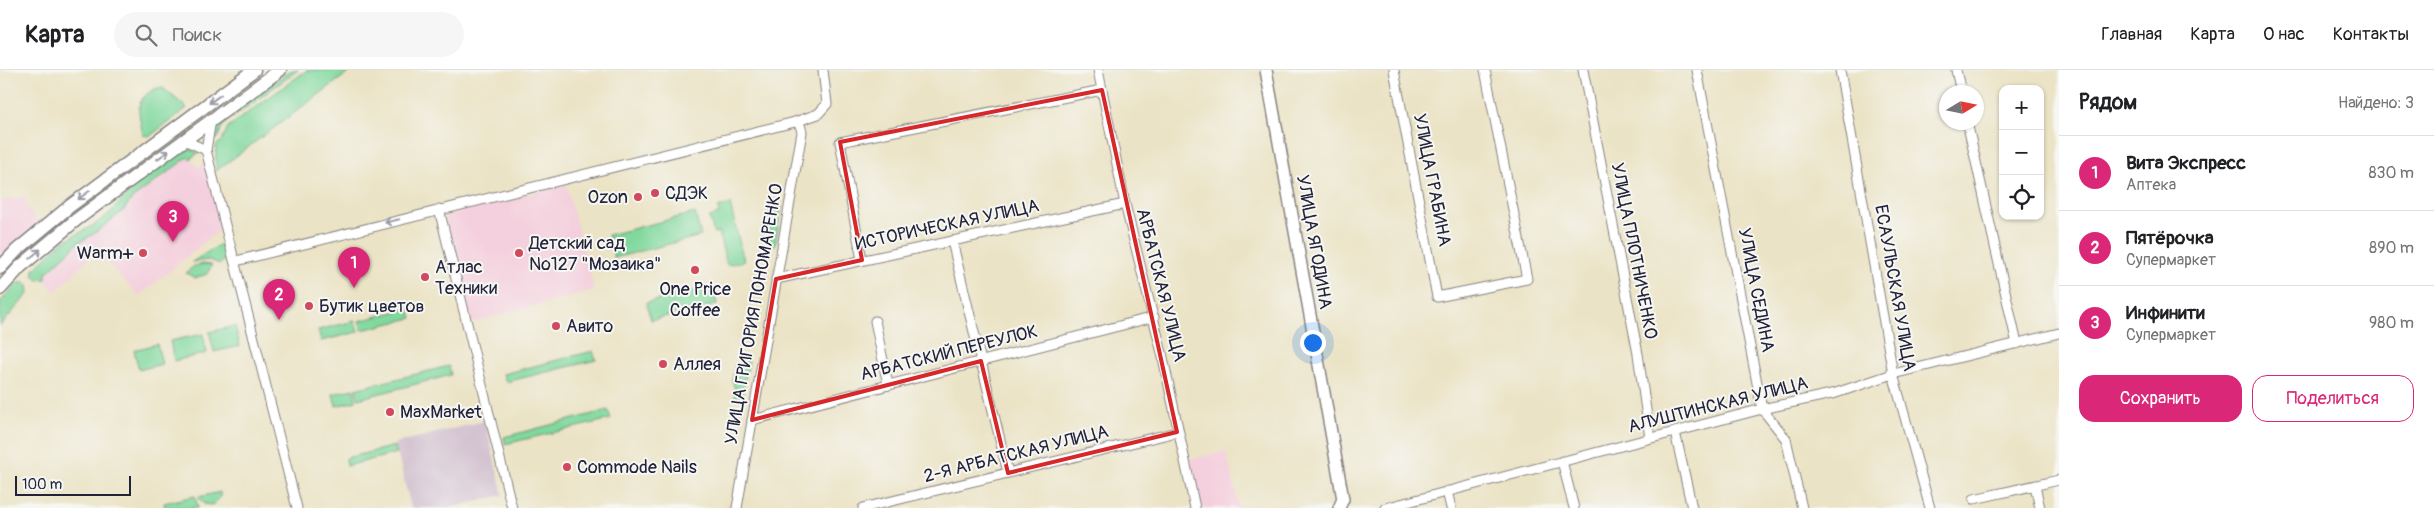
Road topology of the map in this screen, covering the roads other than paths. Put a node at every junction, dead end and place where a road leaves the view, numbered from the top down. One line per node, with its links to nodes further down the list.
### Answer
1 (254, 70): 24 (main road, one-way to 24)
2 (280, 70): 14 (main road)
3 (823, 70): 15 (street)
4 (1098, 70): 13 (street, АРБАТСКАЯ УЛИЦА)
5 (1266, 70): 50 (street, УЛИЦА ЯГОДИНА)
6 (1394, 70): 7 (street, УЛИЦА ГРАБИНА)
7 (1485, 70)
8 (1583, 70): 38 (street, УЛИЦА ПЛОТНИЧЕНКО)
9 (1697, 70): 34 (street, УЛИЦА СЕДИНА)
10 (1840, 70): 32 (street, ЕСАУЛЬСКАЯ УЛИЦА)
11 (1956, 70): 12 (street)
12 (1959, 85)
13 (1102, 90): 19 (street, АРБАТСКАЯ УЛИЦА); 22 (street)
14 (212, 120): 17 (main road); 18 (street)
15 (798, 124): 20 (street); 25 (street, УЛИЦА ГРИГОРИЯ ПОНОМАРЕНКО)
16 (1969, 130): 30 (street)
17 (184, 140): 18 (street); 26 (main road, one-way to 17)
18 (206, 150): 23 (street)
19 (1125, 204): 21 (street, ИСТОРИЧЕСКАЯ УЛИЦА); 27 (street, АРБАТСКАЯ УЛИЦА)
20 (439, 210): 23 (street, one-way to 23); 46 (street)
21 (952, 241): 22 (street, ИСТОРИЧЕСКАЯ УЛИЦА); 31 (street)
22 (862, 260): 25 (street, ИСТОРИЧЕСКАЯ УЛИЦА)
23 (236, 261): 45 (street)
24 (0, 268)
25 (776, 279): 35 (street, УЛИЦА ГРИГОРИЯ ПОНОМАРЕНКО)
26 (0, 288)
27 (1154, 316): 31 (street, АРБАТСКИЙ ПЕРЕУЛОК); 36 (street, АРБАТСКАЯ УЛИЦА)
28 (875, 321): 33 (street)
29 (2059, 333): 30 (street, АЛУШТИНСКАЯ УЛИЦА)
30 (2018, 344): 32 (street, АЛУШТИНСКАЯ УЛИЦА)
31 (981, 361): 33 (street, АРБАТСКИЙ ПЕРЕУЛОК); 40 (street)
32 (1893, 374): 34 (street, АЛУШТИНСКАЯ УЛИЦА); 56 (street, ЕСАУЛЬСКАЯ УЛИЦА)
33 (888, 385): 35 (street, АРБАТСКИЙ ПЕРЕУЛОК)
34 (1762, 409): 37 (street, АЛУШТИНСКАЯ УЛИЦА); 55 (street, УЛИЦА СЕДИНА)
35 (752, 420): 47 (street, УЛИЦА ГРИГОРИЯ ПОНОМАРЕНКО)
36 (1177, 432): 40 (street, 2-Я АРБАТСКАЯ УЛИЦА); 49 (street, АРБАТСКАЯ УЛИЦА)
37 (1675, 432): 38 (street, АЛУШТИНСКАЯ УЛИЦА); 54 (street)
38 (1650, 438): 39 (street, АЛУШТИНСКАЯ УЛИЦА)
39 (1562, 460): 43 (street, АЛУШТИНСКАЯ УЛИЦА); 53 (street)
40 (1008, 473): 48 (street, 2-Я АРБАТСКАЯ УЛИЦА)
41 (2059, 480): 42 (street)
42 (2035, 486): 44 (street); 57 (street)
43 (1447, 491): 51 (street, АЛУШТИНСКАЯ УЛИЦА); 52 (street)
44 (1974, 499)
45 (297, 508)
46 (512, 508)
47 (737, 508)
48 (863, 508)
49 (1195, 508)
50 (1339, 508)
51 (1385, 508)
52 (1451, 508)
53 (1574, 508)
54 (1692, 508)
55 (1802, 508)
56 (1930, 508)
57 (2040, 508)

